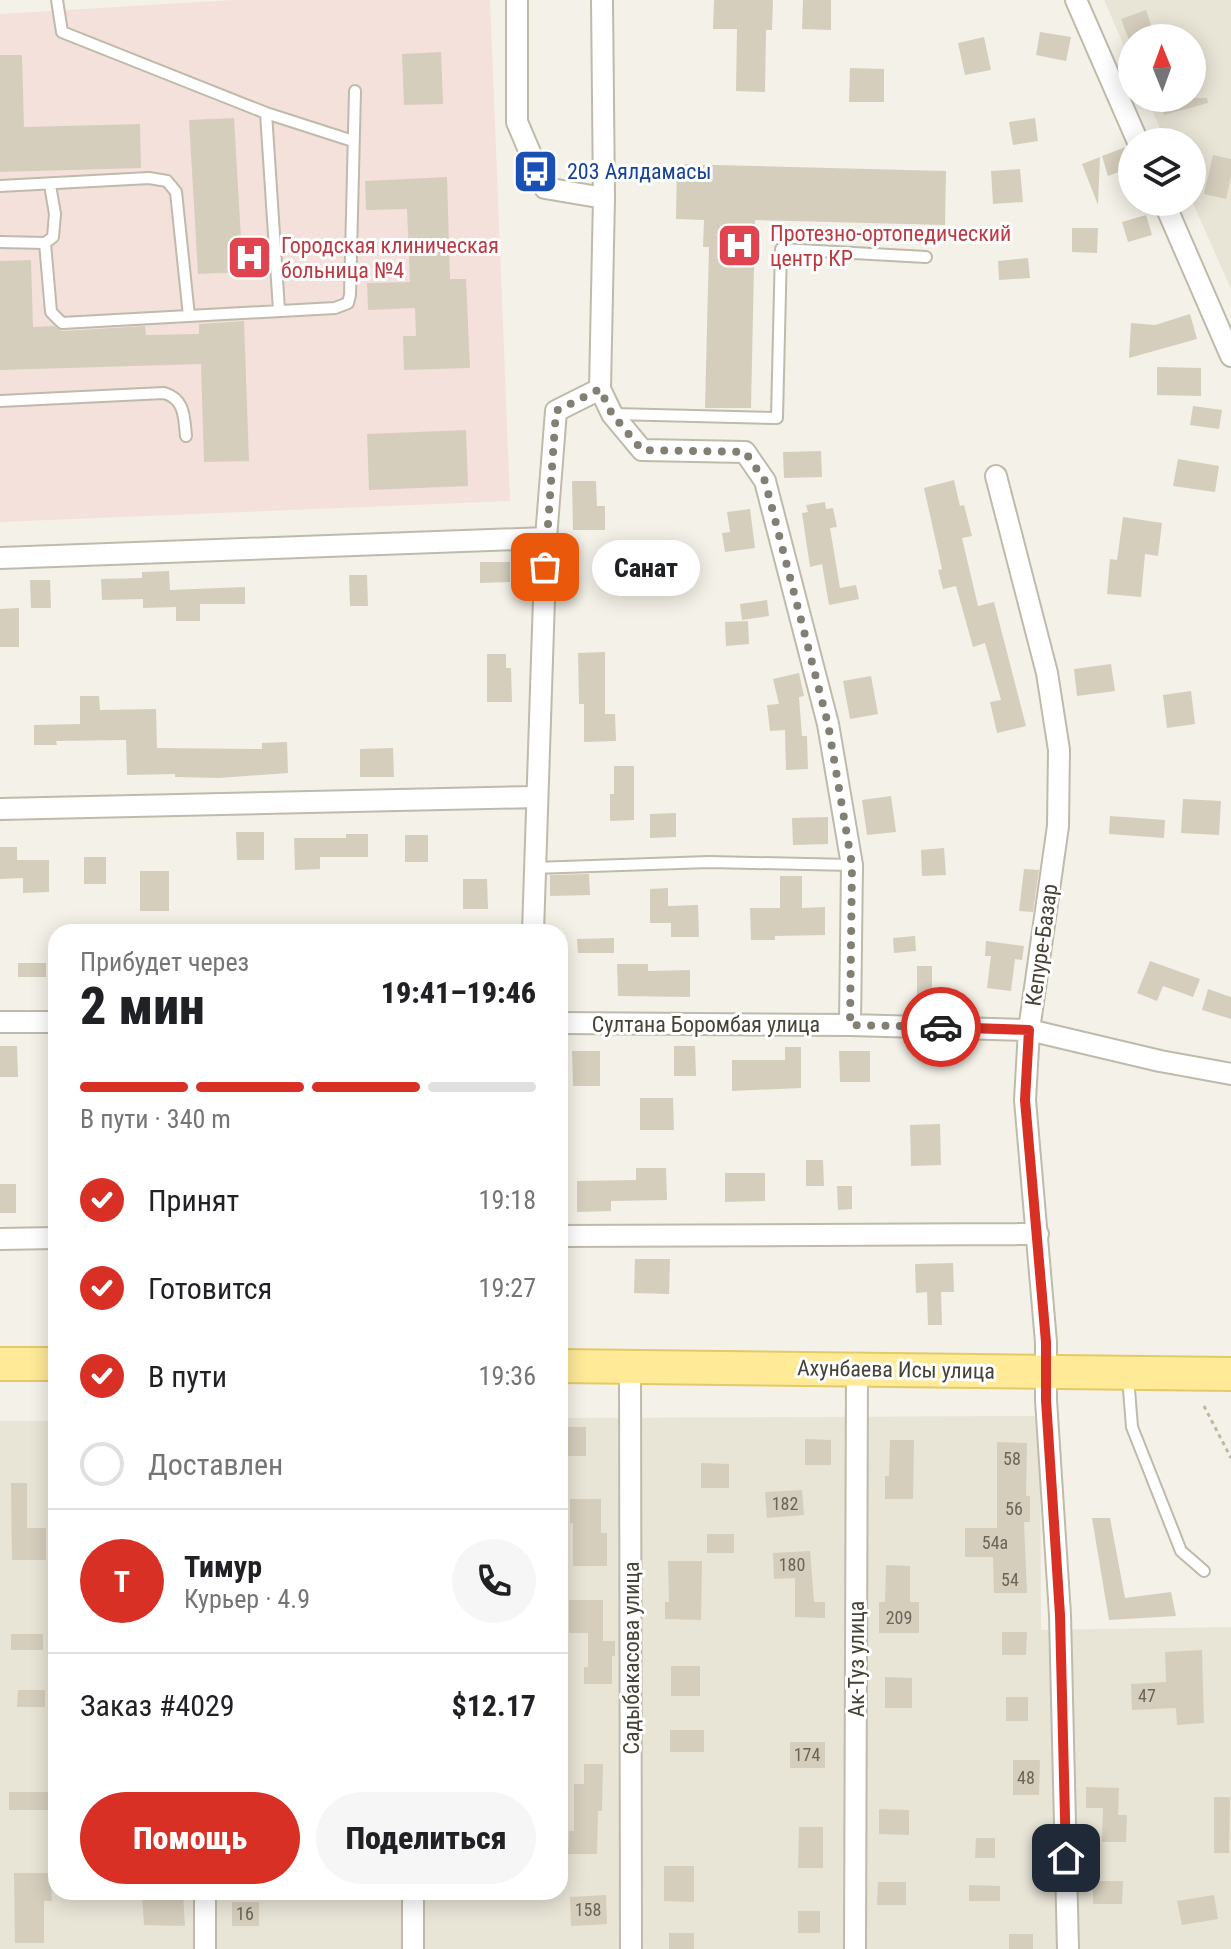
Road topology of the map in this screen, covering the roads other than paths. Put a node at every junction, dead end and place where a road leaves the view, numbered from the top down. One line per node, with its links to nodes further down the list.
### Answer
1 (57, 0): 6 (lane)
2 (517, 0): 11 (street)
3 (602, 0): 11 (street)
4 (1076, 0): 7 (street)
5 (355, 91): 8 (lane)
6 (266, 113): 8 (lane); 16 (lane)
7 (1132, 128)
8 (353, 141): 16 (lane)
9 (50, 185): 10 (lane); 14 (lane); 17 (lane)
10 (0, 186)
11 (604, 198): 19 (street)
12 (1170, 216): 18 (street)
13 (0, 242): 14 (lane)
14 (45, 243): 17 (lane)
15 (926, 257): 21 (lane)
16 (279, 310): 17 (lane)
17 (189, 316)
18 (1231, 356)
19 (600, 389): 21 (street); 24 (street)
20 (0, 401): 22 (lane)
21 (612, 414): 28 (street)
22 (186, 436)
23 (996, 476): 35 (street, Кепуре-Базар)
24 (546, 538): 25 (street); 26 (street)
25 (0, 558)
26 (536, 797): 27 (street); 29 (street)
27 (0, 809)
28 (852, 865): 29 (lane); 34 (street)
29 (534, 868): 30 (street)
30 (533, 924)
31 (0, 1022): 32 (street)
32 (48, 1022)
33 (568, 1023): 34 (street, Султана Боромбая улица)
34 (850, 1025): 35 (street, Султана Боромбая улица)
35 (1029, 1030): 36 (street, Султана Боромбая улица); 37 (street, Кепуре-Базар)
36 (1231, 1074)
37 (1038, 1234): 38 (street); 46 (street, Кепуре-Базар)
38 (568, 1236)
39 (48, 1238): 40 (street)
40 (0, 1239)
41 (0, 1364): 42 (main road)
42 (48, 1364)
43 (568, 1366): 44 (main road, Ахунбаева Исы улица)
44 (630, 1366): 45 (main road, Ахунбаева Исы улица); 54 (street, Садыбакасова улица)
45 (857, 1369): 46 (main road, Ахунбаева Исы улица); 55 (street, Ак-Туз улица)
46 (1046, 1370): 47 (main road, Ахунбаева Исы улица); 56 (street, Кепуре-Базар)
47 (1128, 1373): 48 (main road, Ахунбаева Исы улица); 49 (lane)
48 (1231, 1374)
49 (1204, 1571)
50 (205, 1900): 52 (street)
51 (413, 1900): 53 (street)
52 (205, 1949)
53 (413, 1949)
54 (631, 1949)
55 (855, 1949)
56 (1068, 1949)

